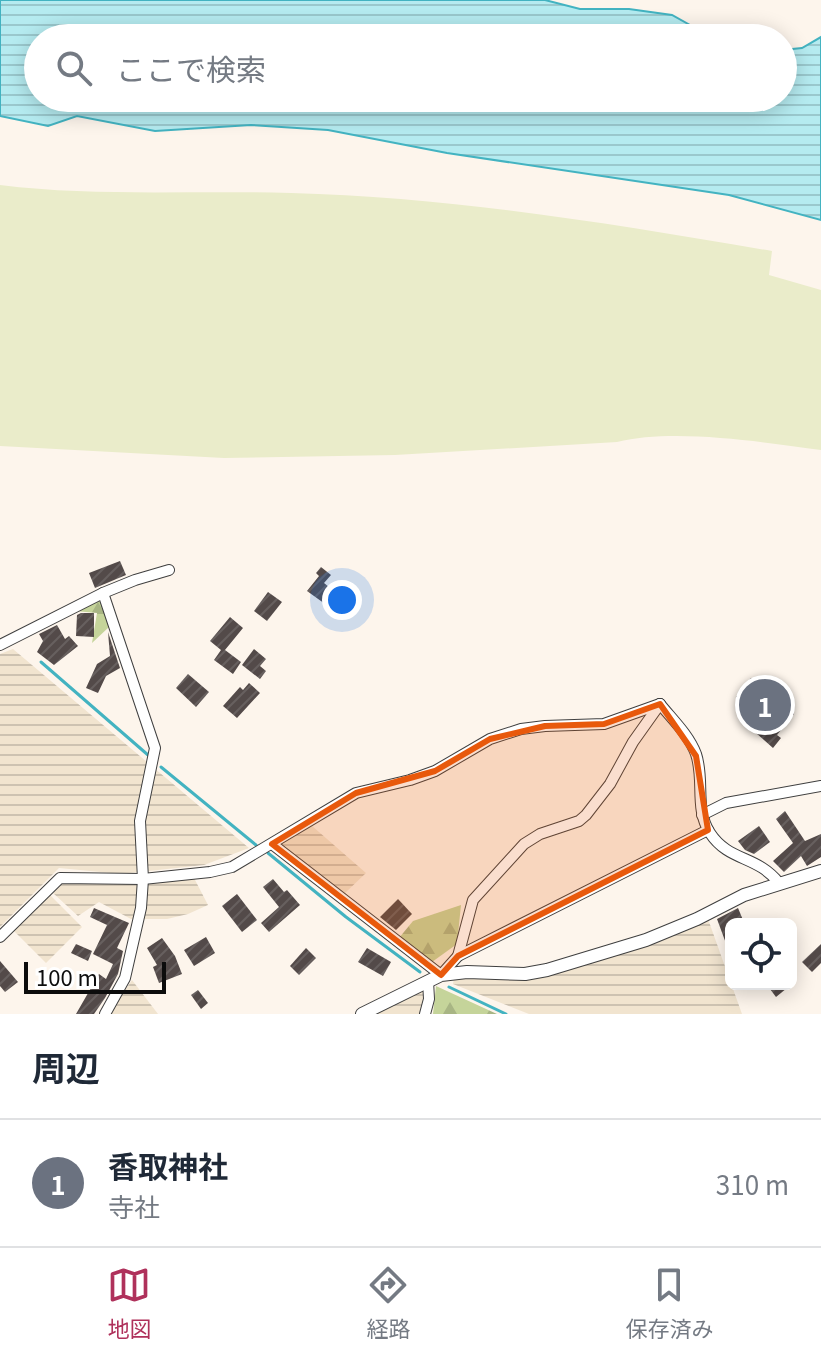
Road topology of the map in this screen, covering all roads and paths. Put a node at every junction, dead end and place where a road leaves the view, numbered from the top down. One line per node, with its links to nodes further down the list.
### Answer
1 (169, 570): 2 (street)
2 (103, 593): 3 (street); 10 (street)
3 (0, 645)
4 (660, 704): 6 (street); 8 (street); 13 (street)
5 (821, 786): 6 (street)
6 (702, 815): 7 (street)
7 (708, 830): 11 (street); 13 (street)
8 (272, 844): 10 (street); 14 (street)
9 (821, 871): 11 (street)
10 (143, 879): 12 (street); 16 (street)
11 (779, 883): 14 (street)
12 (0, 937)
13 (458, 956): 14 (street)
14 (441, 975): 15 (street)
15 (428, 981): 17 (street); 18 (street)
16 (105, 1014)
17 (362, 1014)
18 (425, 1014)

